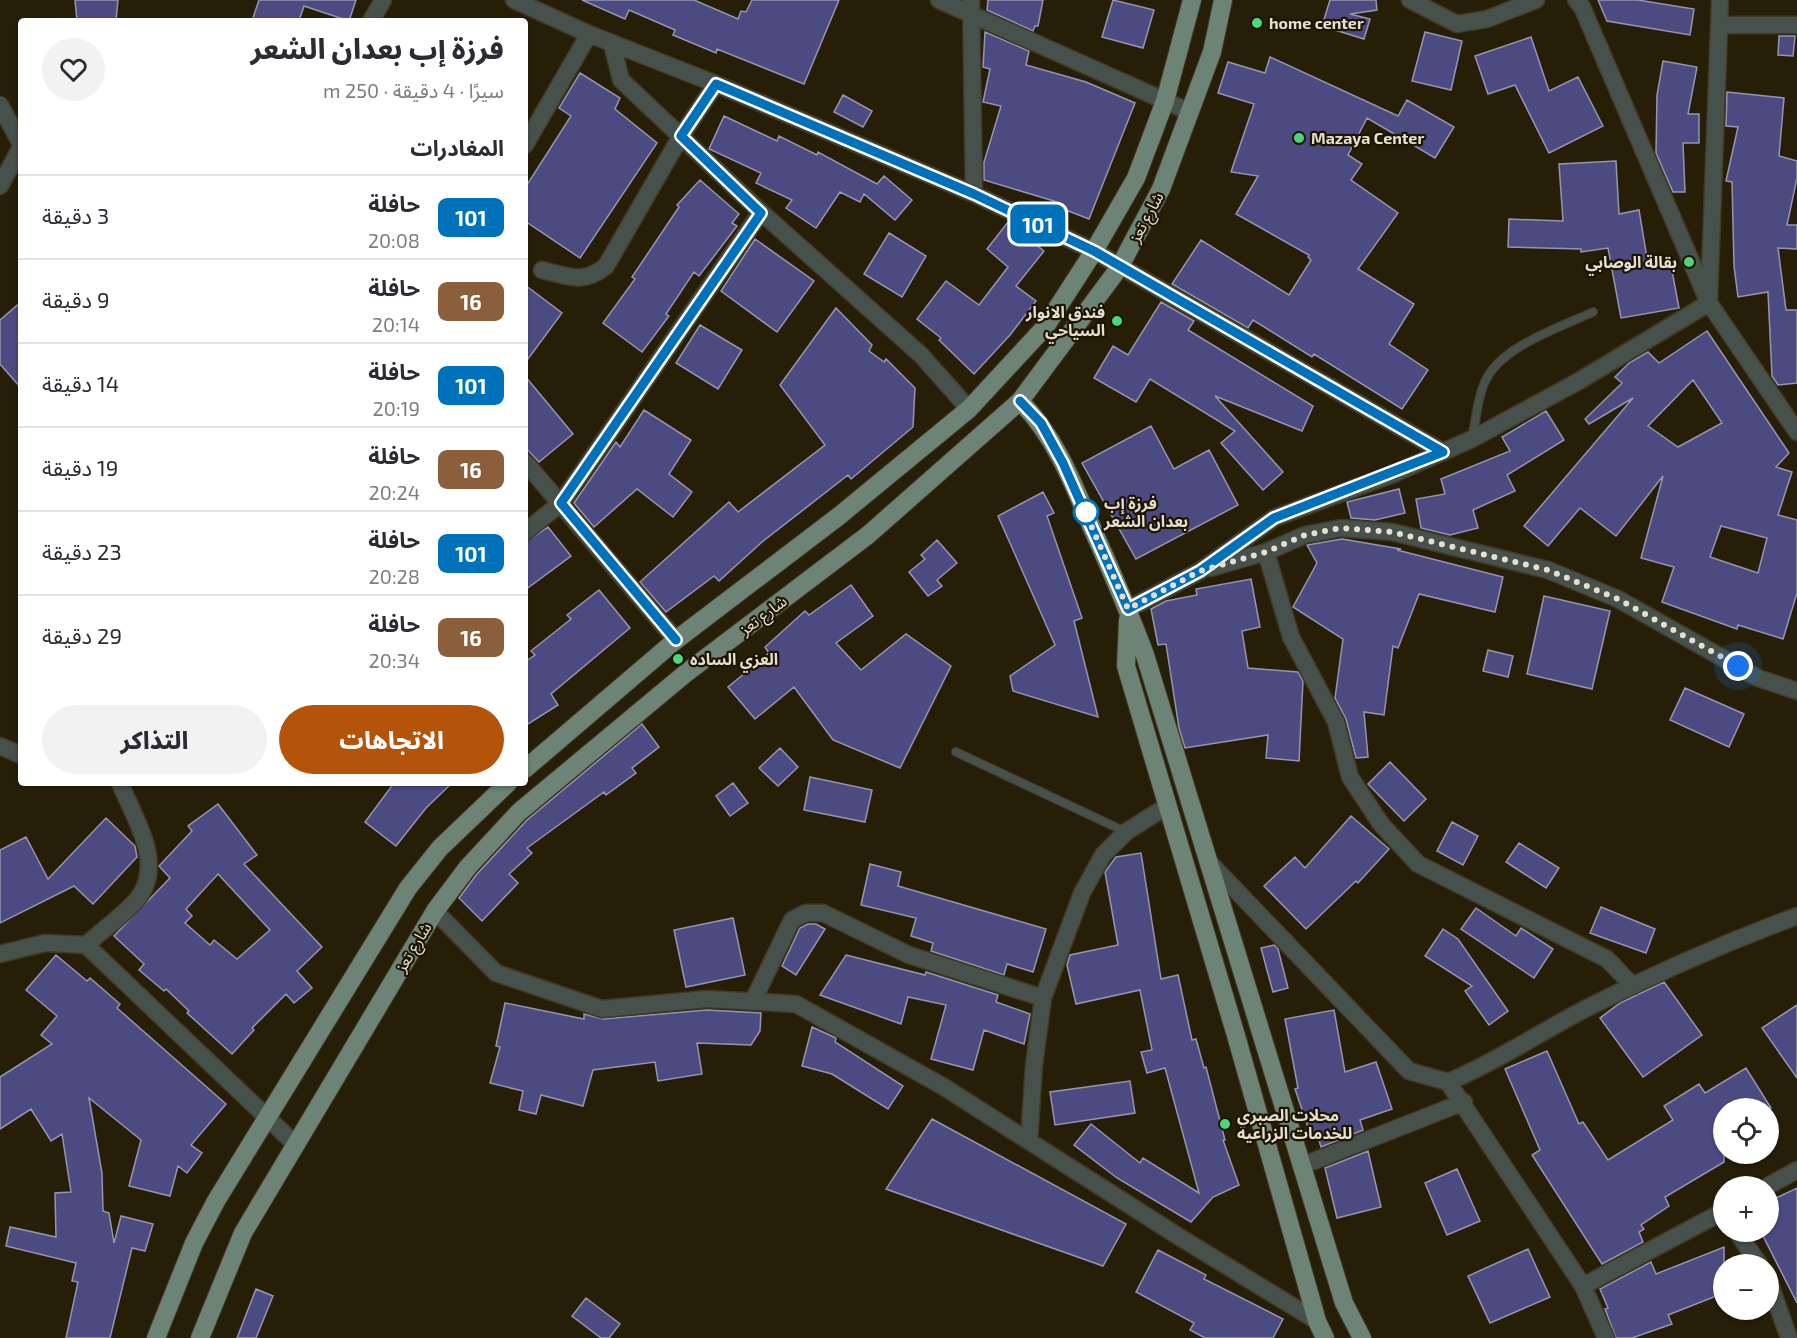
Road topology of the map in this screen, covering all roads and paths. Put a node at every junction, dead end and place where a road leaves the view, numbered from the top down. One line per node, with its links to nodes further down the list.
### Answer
1 (383, 0): 11 (street)
2 (514, 0): 14 (street)
3 (939, 0): 10 (street)
4 (1192, 0): 17 (main road, شارع تعز)
5 (1223, 0): 19 (main road, شارع تعز)
6 (1410, 0): 7 (street)
7 (1536, 0)
8 (1576, 0): 30 (street)
9 (1720, 0): 12 (street)
10 (971, 7): 17 (street); 25 (street)
11 (373, 18)
12 (1721, 25): 13 (street); 30 (street)
13 (1797, 25)
14 (589, 34): 15 (street); 22 (street)
15 (612, 44): 16 (street); 20 (street)
16 (716, 84): 20 (street); 25 (street)
17 (1165, 100): 19 (street); 27 (main road, شارع تعز)
18 (0, 105): 21 (street)
19 (1190, 112): 28 (main road, شارع تعز)
20 (681, 136): 26 (street); 29 (street)
21 (18, 139)
22 (528, 140)
23 (18, 151): 24 (street)
24 (0, 186)
25 (974, 194): 27 (street)
26 (761, 213): 33 (street); 38 (street)
27 (1094, 251): 28 (street); 33 (main road, شارع تعز)
28 (1119, 268): 32 (main road, شارع تعز); 36 (street)
29 (542, 270)
30 (1709, 303): 34 (street); 35 (street)
31 (1593, 312): 35 (lane)
32 (1020, 401): 42 (main road); 54 (main road, شارع تعز)
33 (969, 409): 43 (main road, شارع تعز)
34 (1797, 432)
35 (1472, 439): 36 (street)
36 (1443, 452): 41 (street)
37 (528, 465): 38 (street)
38 (561, 503): 39 (street); 43 (street)
39 (528, 530)
40 (1266, 552): 41 (street); 44 (street); 58 (street)
41 (1200, 571): 42 (street)
42 (1128, 609): 51 (main road); 53 (main road)
43 (676, 640): 48 (main road, شارع تعز)
44 (1797, 691)
45 (0, 746): 47 (street)
46 (956, 753): 52 (lane)
47 (18, 754)
48 (528, 766)
49 (121, 786): 56 (street)
50 (505, 786): 63 (main road)
51 (1167, 806): 52 (street); 72 (main road)
52 (1125, 832): 59 (street)
53 (1208, 861): 61 (street); 66 (main road)
54 (435, 911): 60 (street); 65 (main road, شارع تعز)
55 (1797, 916): 58 (street)
56 (86, 945): 57 (street); 63 (street)
57 (0, 954)
58 (1633, 986): 61 (street)
59 (1043, 998): 60 (street); 64 (street)
60 (753, 1001): 64 (street)
61 (1448, 1082): 62 (street)
62 (1464, 1102): 66 (street); 70 (street)
63 (268, 1118): 65 (street); 73 (main road)
64 (1029, 1141): 72 (street)
65 (295, 1144): 74 (main road, شارع تعز)
66 (1301, 1166): 76 (main road)
67 (1797, 1170): 68 (street)
68 (1779, 1180)
69 (1713, 1217): 70 (street)
70 (1583, 1286): 77 (street)
71 (1779, 1310): 78 (street)
72 (1317, 1321): 75 (main road)
73 (156, 1338)
74 (200, 1338)
75 (1325, 1338)
76 (1362, 1338)
77 (1606, 1338)
78 (1789, 1338)

